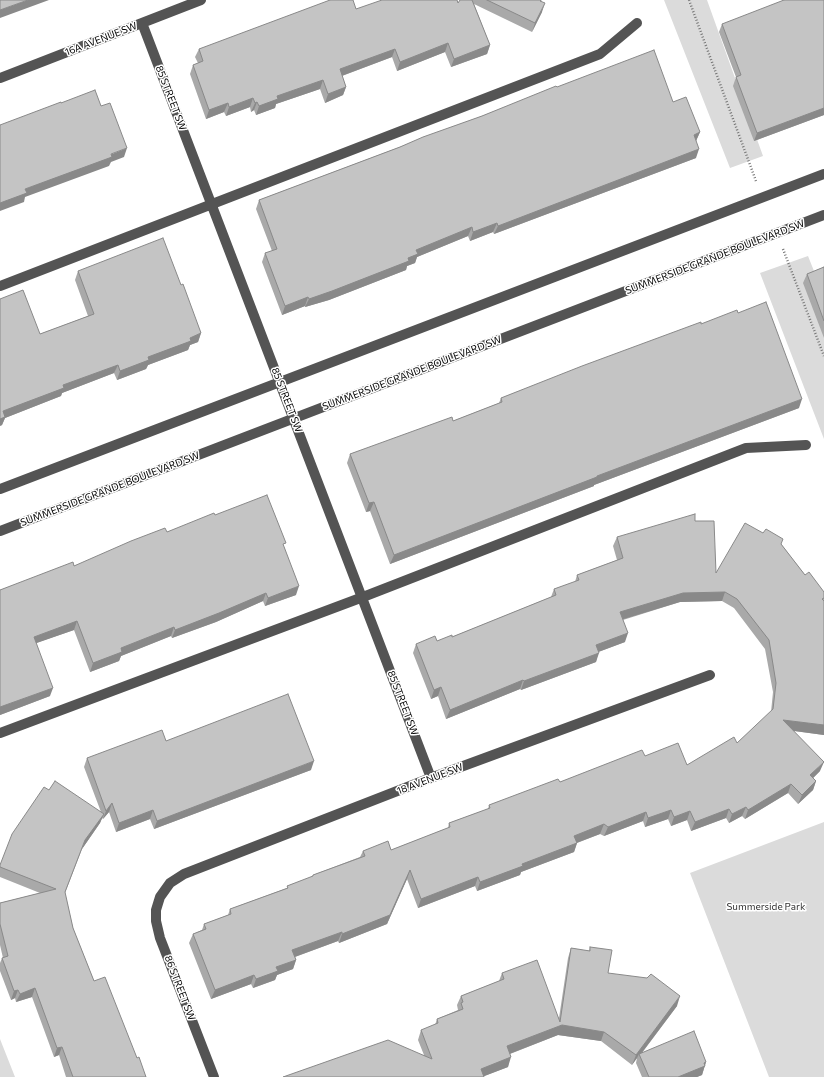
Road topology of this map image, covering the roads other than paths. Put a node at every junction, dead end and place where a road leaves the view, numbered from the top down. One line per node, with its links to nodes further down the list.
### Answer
1 (201, 0): 2 (street, 16A AVENUE SW)
2 (142, 23): 4 (street, 16A AVENUE SW); 6 (street, 85 STREET SW)
3 (637, 23): 6 (street)
4 (0, 78)
5 (824, 174): 9 (street)
6 (212, 205): 8 (street); 9 (street, 85 STREET SW)
7 (824, 215): 10 (street, SUMMERSIDE GRANDE BOULEVARD SW)
8 (0, 286)
9 (280, 381): 10 (street, 85 STREET SW); 12 (street)
10 (294, 419): 13 (street, SUMMERSIDE GRANDE BOULEVARD SW); 14 (street, 85 STREET SW)
11 (806, 445): 14 (street)
12 (0, 489)
13 (0, 531)
14 (363, 597): 16 (street); 17 (street, 85 STREET SW)
15 (710, 675): 17 (street, 18 AVENUE SW)
16 (0, 733)
17 (431, 778): 18 (street, 18 AVENUE SW)
18 (160, 897): 19 (street, 86 STREET SW)
19 (214, 1077)

